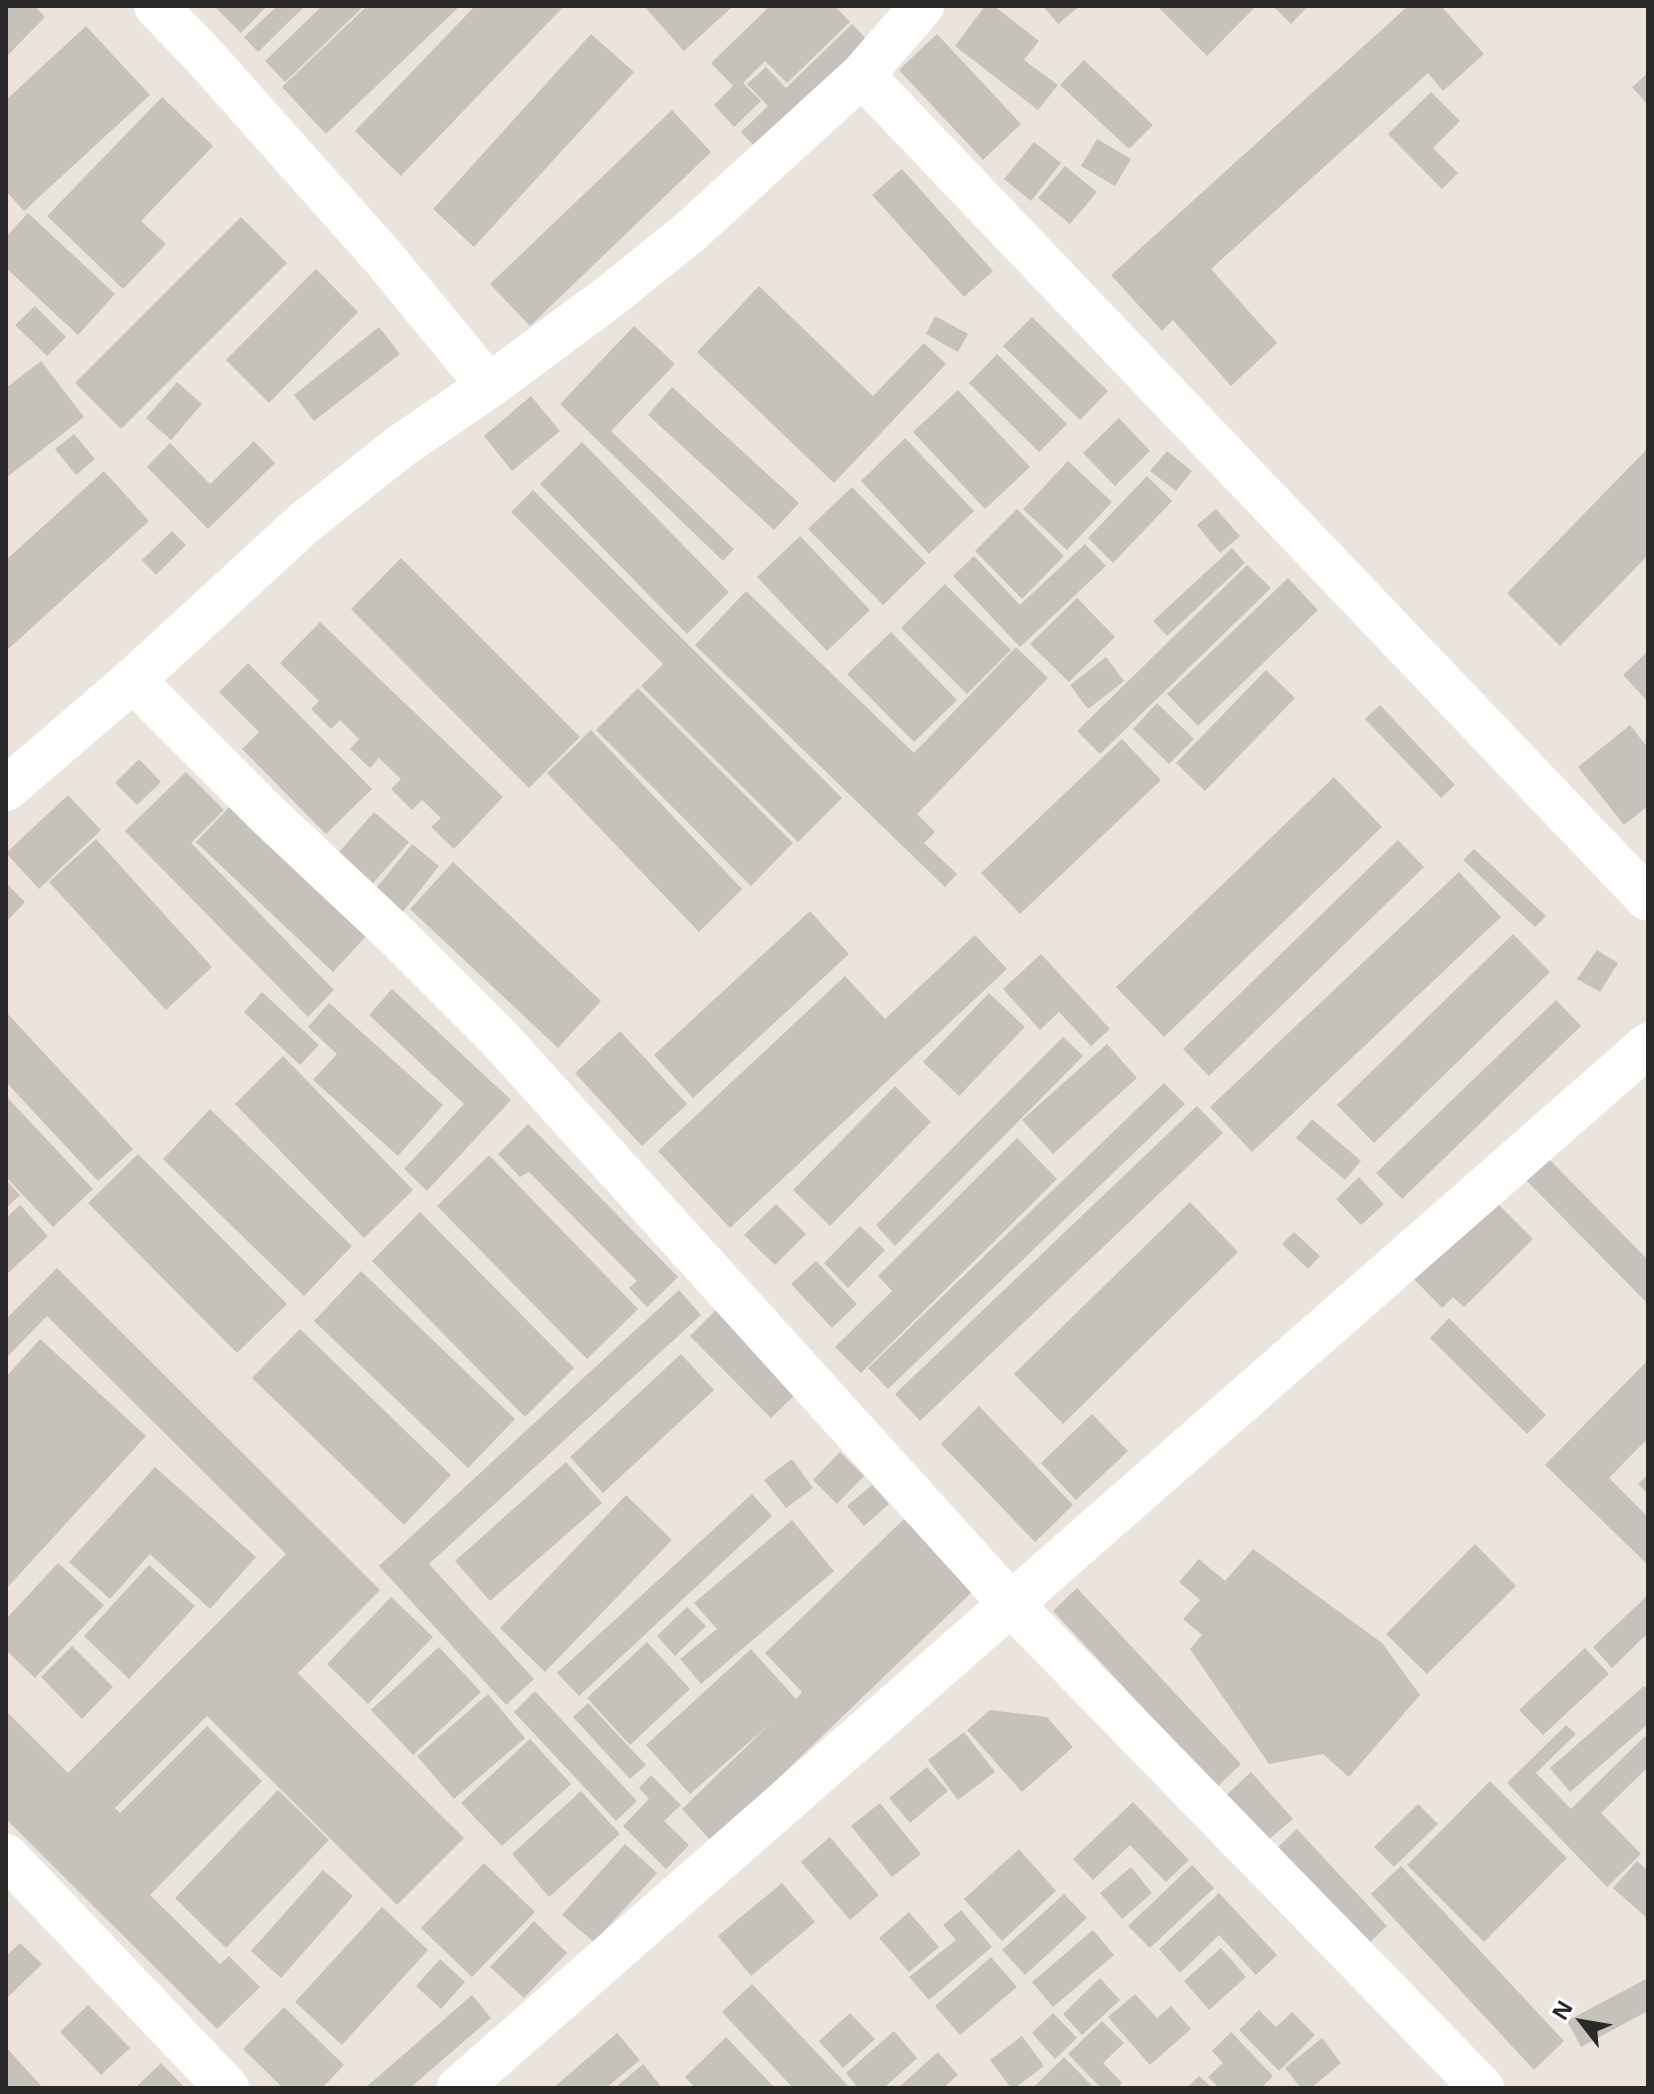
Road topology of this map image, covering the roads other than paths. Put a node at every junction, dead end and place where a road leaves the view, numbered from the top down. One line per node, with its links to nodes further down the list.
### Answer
1 (156, 6): 4 (street)
2 (922, 6): 3 (street)
3 (862, 75): 4 (street); 7 (street)
4 (489, 386): 5 (street)
5 (133, 680): 6 (street); 9 (street)
6 (6, 789)
7 (1648, 899)
8 (1648, 1045): 9 (street)
9 (1010, 1603): 12 (street); 13 (street)
10 (6, 1856): 11 (street)
11 (227, 2088)
12 (459, 2088)
13 (1482, 2088)

